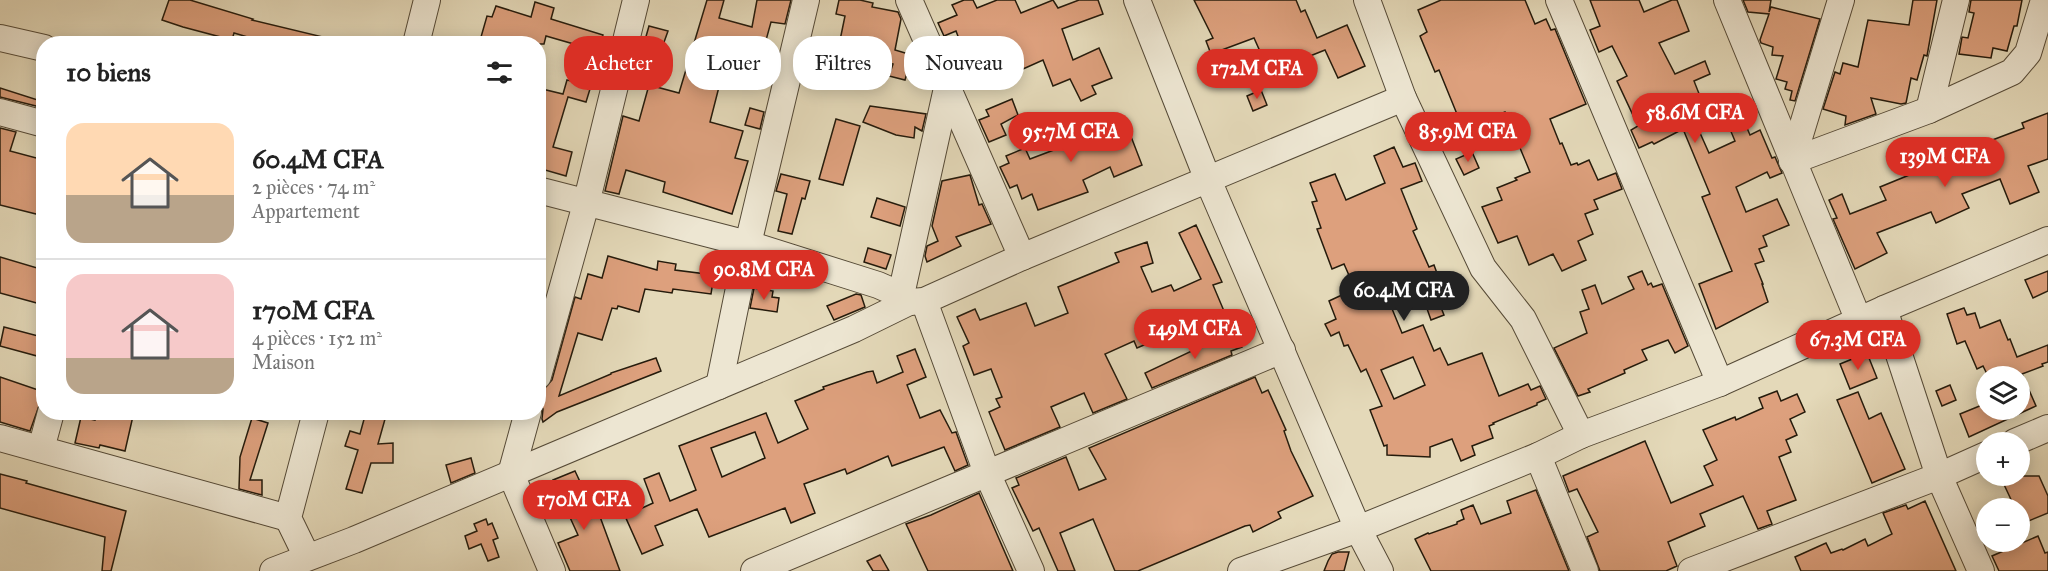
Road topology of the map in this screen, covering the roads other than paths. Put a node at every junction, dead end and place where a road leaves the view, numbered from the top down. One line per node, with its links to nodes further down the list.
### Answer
1 (427, 0): 12 (street)
2 (636, 0): 25 (street)
3 (806, 0): 27 (street)
4 (909, 0): 13 (street)
5 (1137, 0): 23 (street)
6 (1367, 0): 18 (street)
7 (1559, 0): 34 (street)
8 (1727, 0): 22 (street)
9 (1842, 0): 22 (street)
10 (1956, 0): 19 (street)
11 (2044, 0): 19 (street)
12 (418, 36)
13 (925, 36)
14 (0, 38): 15 (street)
15 (36, 46)
16 (947, 90): 29 (street)
17 (948, 90): 28 (street)
18 (1403, 98): 23 (street); 40 (street)
19 (1929, 110): 22 (street)
20 (0, 112): 21 (street)
21 (36, 122)
22 (1792, 161): 31 (street)
23 (1208, 180): 28 (street); 33 (street)
24 (546, 192): 25 (street)
25 (586, 204): 27 (street); 32 (street)
26 (2048, 240): 30 (street)
27 (748, 244): 29 (street); 35 (street)
28 (1022, 257): 29 (street)
29 (912, 300): 35 (street); 46 (street)
30 (1884, 309): 31 (street); 48 (street)
31 (1858, 321): 34 (street)
32 (546, 347)
33 (1282, 350): 46 (street); 50 (street)
34 (1720, 383): 40 (street)
35 (719, 386): 47 (street)
36 (49, 420): 43 (street)
37 (314, 420): 49 (street)
38 (526, 420): 47 (street)
39 (2048, 428): 41 (street)
40 (1581, 435): 44 (street)
41 (2030, 436)
42 (0, 438): 43 (street)
43 (41, 449): 49 (street)
44 (1538, 456): 50 (street); 58 (street)
45 (1976, 459): 48 (street)
46 (987, 473): 54 (street); 55 (street)
47 (511, 474): 51 (street); 53 (street)
48 (1939, 476): 59 (street); 60 (street)
49 (288, 518): 51 (street)
50 (1358, 529): 56 (street); 57 (street)
51 (307, 557): 52 (street)
52 (273, 571)
53 (552, 571)
54 (754, 571)
55 (1031, 571)
56 (1241, 571)
57 (1380, 571)
58 (1585, 571)
59 (1691, 571)
60 (1981, 571)

